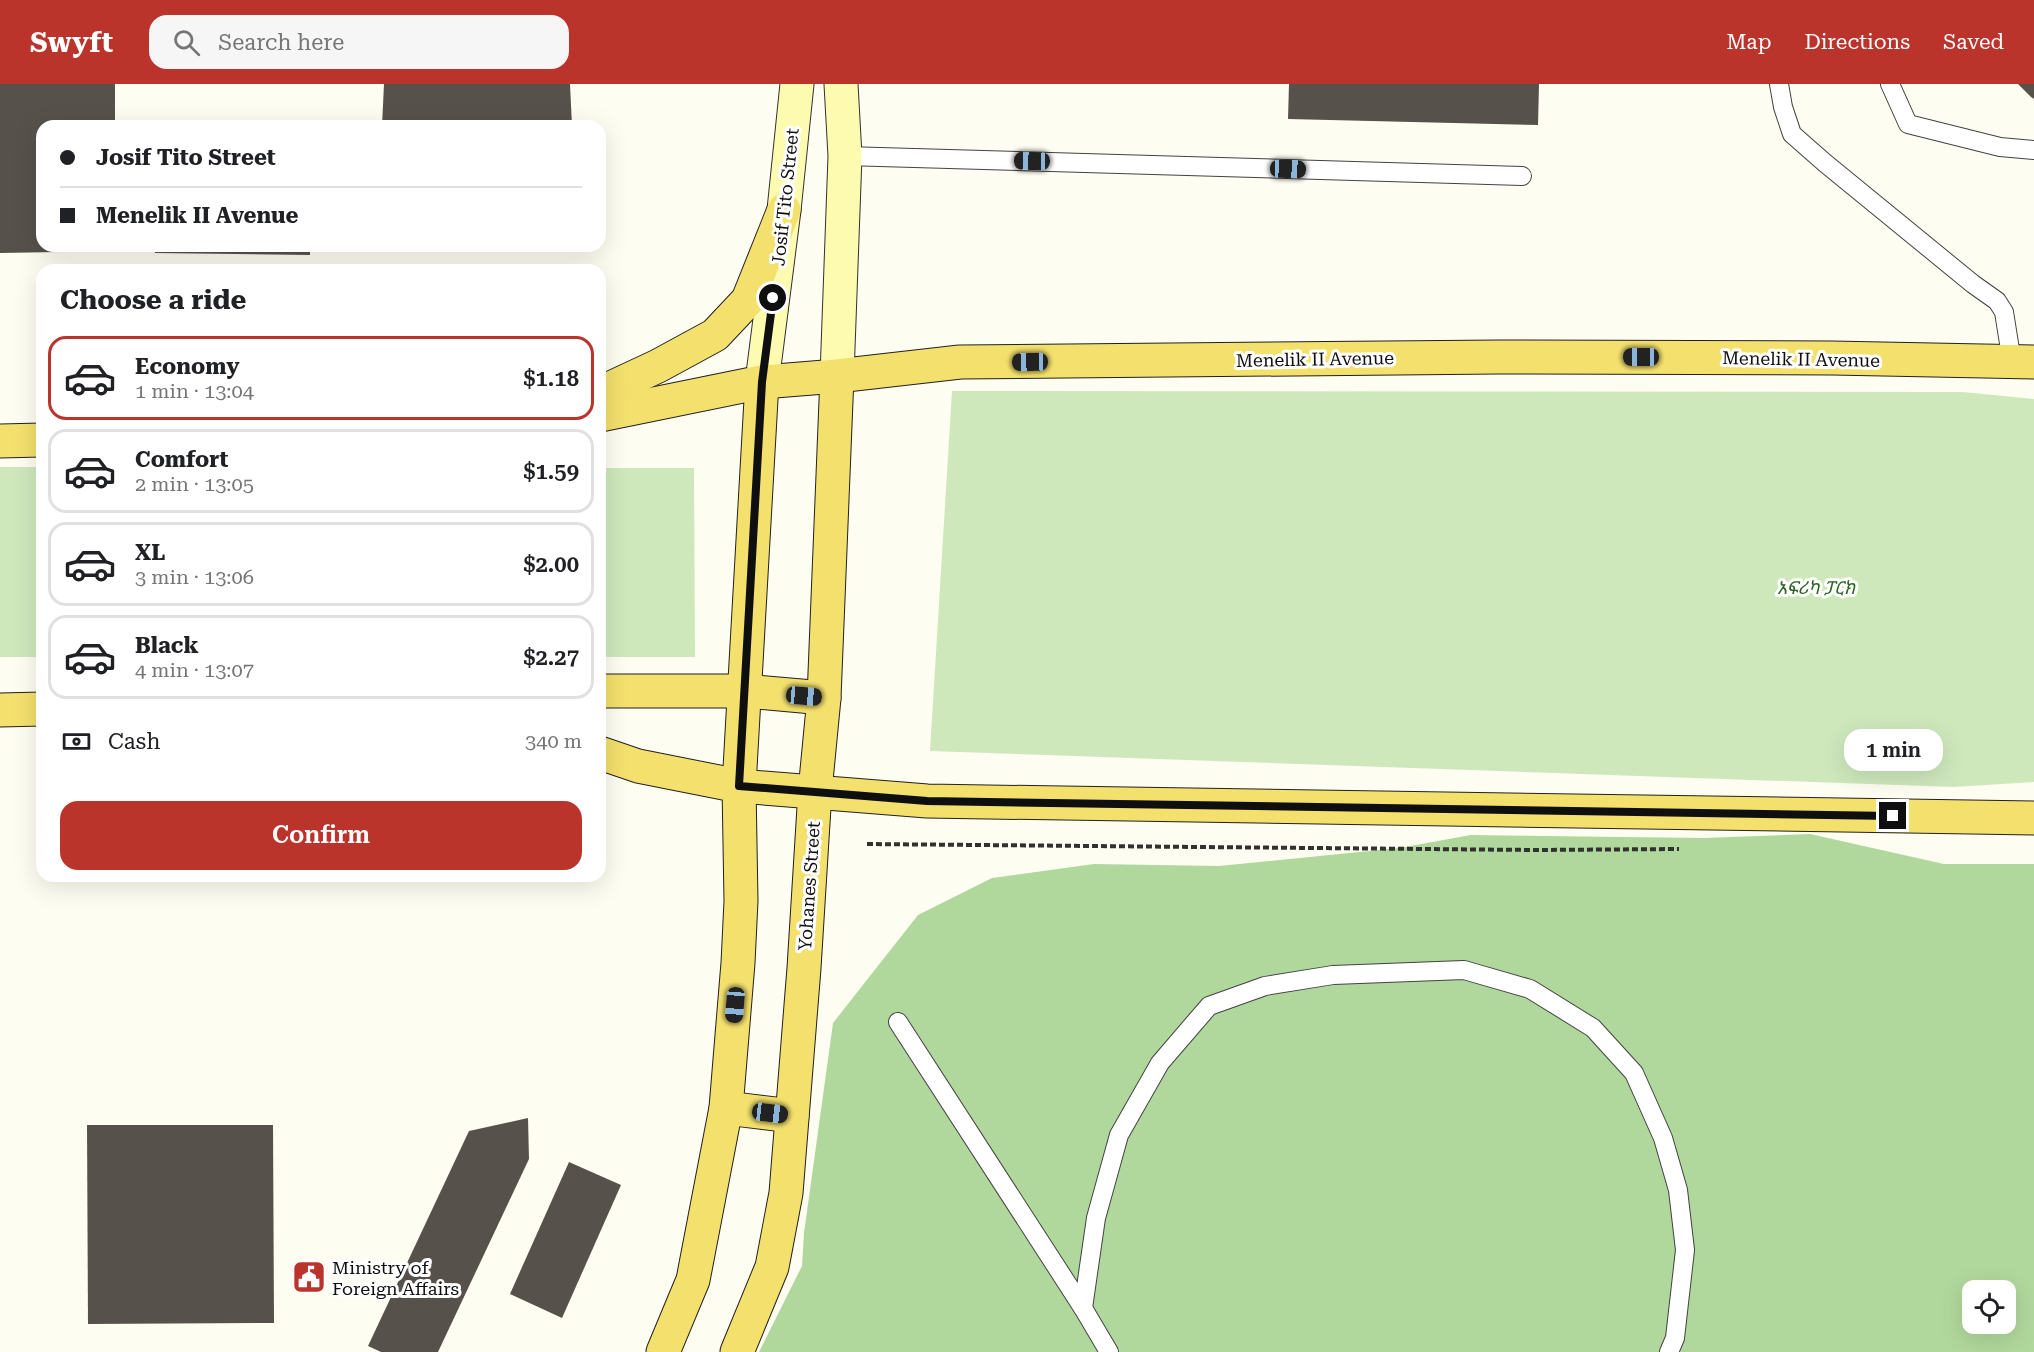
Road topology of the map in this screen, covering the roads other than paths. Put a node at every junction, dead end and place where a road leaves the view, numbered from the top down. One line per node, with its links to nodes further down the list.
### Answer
1 (797, 84): 8 (main road, Josif Tito Street)
2 (842, 84): 6 (main road)
3 (1779, 84): 9 (lane)
4 (1890, 84): 5 (lane)
5 (2034, 150)
6 (845, 156): 7 (lane); 10 (main road)
7 (1522, 176)
8 (784, 210): 11 (main road, Josif Tito Street); 12 (main road)
9 (2023, 362): 10 (main road, Menelik II Avenue)
10 (837, 376): 11 (main road, Menelik II Avenue); 18 (main road, Yohanes Street)
11 (762, 382): 13 (main road, Menelik II Avenue); 17 (main road)
12 (606, 390)
13 (606, 413)
14 (36, 440): 15 (main road)
15 (0, 441)
16 (606, 691): 17 (main road)
17 (745, 691): 18 (main road); 22 (main road)
18 (824, 698): 23 (main road, Yohanes Street)
19 (36, 709): 20 (main road)
20 (0, 710)
21 (606, 755): 22 (main road)
22 (739, 786): 23 (main road); 26 (main road)
23 (815, 791): 24 (main road); 27 (main road, Yohanes Street)
24 (2034, 818)
25 (898, 1022): 28 (lane)
26 (726, 1108): 27 (main road); 29 (main road)
27 (792, 1116): 30 (main road, Yohanes Street)
28 (1083, 1308): 31 (lane); 32 (lane)
29 (663, 1352)
30 (737, 1352)
31 (1109, 1352)
32 (1669, 1352)

